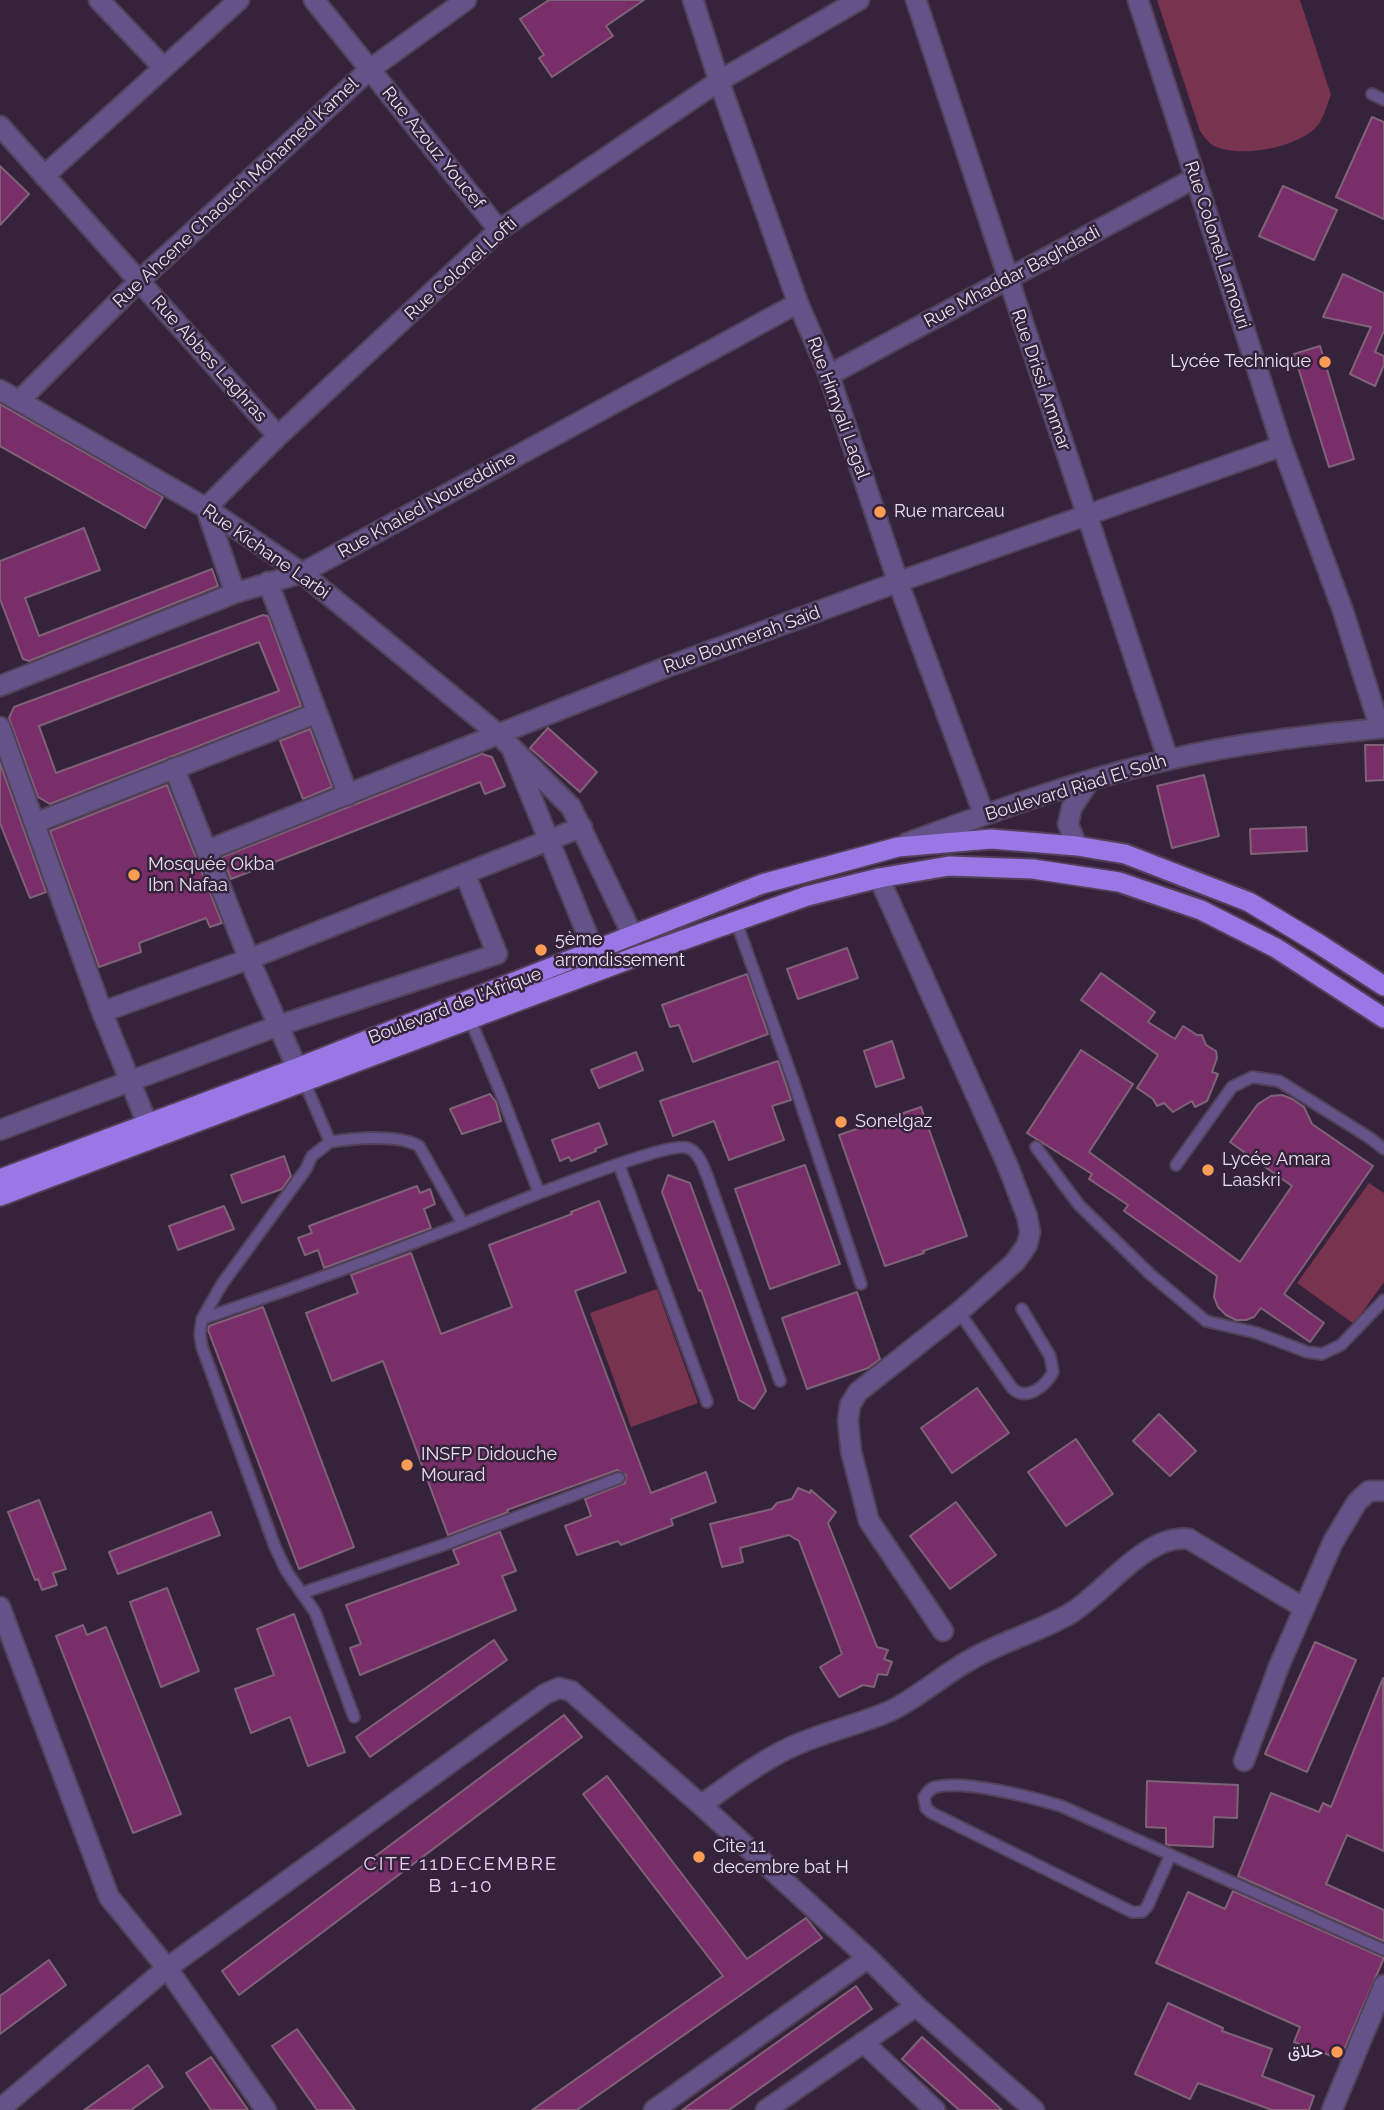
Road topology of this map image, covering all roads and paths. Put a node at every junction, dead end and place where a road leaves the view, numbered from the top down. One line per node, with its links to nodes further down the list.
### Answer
1 (99, 0): 9 (street)
2 (239, 0): 9 (street)
3 (314, 0): 10 (street, Rue Azouz Youcef)
4 (466, 0): 10 (street, Rue Ahcene Chaouch Mohamed Kamel)
5 (693, 0): 11 (street, Rue Himyali Lagal)
6 (859, 0): 11 (street, Rue Colonel Lofti)
7 (916, 0): 18 (street, Rue Drissi Ammar)
8 (1138, 0): 16 (street, Rue Colonel Lamouri)
9 (163, 67): 15 (street)
10 (369, 70): 17 (street, Rue Azouz Youcef); 19 (street, Rue Ahcene Chaouch Mohamed Kamel)
11 (719, 81): 17 (street, Rue Colonel Lofti); 20 (street, Rue Himyali Lagal)
12 (1372, 94): 13 (lane)
13 (1384, 100)
14 (0, 126): 15 (street, Rue Abbes Laghras)
15 (44, 176): 19 (street, Rue Abbes Laghras)
16 (1195, 178): 18 (street, Rue Mhaddar Baghdadi); 25 (street, Rue Colonel Lamouri)
17 (499, 230): 24 (street, Rue Colonel Lofti)
18 (1008, 280): 21 (street, Rue Mhaddar Baghdadi); 27 (street, Rue Drissi Ammar)
19 (139, 281): 23 (street, Rue Ahcene Chaouch Mohamed Kamel); 24 (street, Rue Abbes Laghras)
20 (798, 303): 21 (street, Rue Himyali Lagal); 28 (street, Rue Khaled Noureddine)
21 (829, 375): 30 (street, Rue Himyali Lagal)
22 (0, 390): 23 (street, Rue Kichane Larbi)
23 (19, 401): 26 (street, Rue Kichane Larbi)
24 (278, 436): 26 (street, Rue Colonel Lofti)
25 (1282, 446): 27 (street, Rue Boumerah Saïd); 35 (street, Rue Colonel Lamouri)
26 (206, 508): 28 (street, Rue Kichane Larbi); 31 (street)
27 (1087, 516): 30 (street, Rue Boumerah Saïd); 37 (street, Rue Drissi Ammar)
28 (302, 573): 29 (street, Rue Khaled Noureddine); 36 (street, Rue Kichane Larbi)
29 (268, 582): 31 (street, Rue Khaled Noureddine); 33 (street)
30 (898, 582): 36 (street, Rue Boumerah Saïd); 41 (street, Rue Himyali Lagal)
31 (235, 593): 32 (street, Rue Khaled Noureddine)
32 (0, 686)
33 (317, 713): 38 (street); 40 (street)
34 (0, 727): 42 (street)
35 (1382, 728): 37 (street, Boulevard Riad El Solh)
36 (504, 739): 40 (street, Rue Boumerah Saïd); 43 (street, Rue Kichane Larbi); 44 (street, Rue Kichane Larbi)
37 (1168, 760): 39 (street, Boulevard Riad El Solh)
38 (174, 768): 42 (street); 47 (street)
39 (1090, 780): 41 (street, Boulevard Riad El Solh); 45 (street)
40 (348, 795): 47 (street, Rue Boumerah Saïd)
41 (984, 815): 46 (street, Boulevard Riad El Solh)
42 (35, 823): 55 (street)
43 (582, 827): 44 (street); 51 (street, Rue Kichane Larbi)
44 (548, 840): 48 (street); 52 (street, Rue Kichane Larbi)
45 (1077, 846): 46 (main road, Boulevard de l'Afrique); 54 (main road, Boulevard de l'Afrique)
46 (898, 847): 51 (main road, Boulevard de l'Afrique)
47 (208, 850): 53 (street)
48 (465, 874): 53 (street); 58 (street)
49 (879, 878): 50 (main road, Boulevard de l'Afrique); 57 (main road, Boulevard de l'Afrique); 75 (street)
50 (736, 921): 56 (main road, Boulevard de l'Afrique); 72 (lane)
51 (633, 936): 52 (main road, Boulevard de l'Afrique)
52 (594, 951): 59 (main road, Boulevard de l'Afrique)
53 (249, 959): 55 (street); 58 (street)
54 (1384, 986)
55 (102, 1012): 60 (street)
56 (470, 1019): 59 (main road, Boulevard de l'Afrique); 69 (lane)
57 (1383, 1019)
58 (280, 1025): 59 (street); 60 (street)
59 (301, 1075): 61 (main road, Boulevard de l'Afrique); 63 (lane); 70 (main road, Boulevard de l'Afrique)
60 (128, 1080): 61 (street); 62 (street)
61 (147, 1123): 68 (main road, Boulevard de l'Afrique)
62 (0, 1130)
63 (330, 1142): 71 (lane); 76 (lane)
64 (1036, 1147): 73 (lane)
65 (1384, 1149): 67 (lane)
66 (619, 1165): 69 (lane); 77 (lane); 78 (lane)
67 (1176, 1165)
68 (0, 1179)
69 (538, 1193): 71 (lane)
70 (0, 1196)
71 (463, 1224): 76 (lane)
72 (861, 1284)
73 (1384, 1300)
74 (1022, 1309): 75 (lane)
75 (959, 1312): 84 (street)
76 (202, 1320): 81 (lane)
77 (780, 1381)
78 (707, 1402)
79 (619, 1478): 81 (lane)
80 (1384, 1491): 83 (street)
81 (302, 1593): 85 (lane)
82 (0, 1608): 91 (street)
83 (1304, 1608): 86 (street); 87 (street)
84 (943, 1632)
85 (354, 1717)
86 (1244, 1761)
87 (701, 1805): 90 (street); 91 (street)
88 (1170, 1856): 88 (lane); 89 (lane)
89 (1384, 1950)
90 (868, 1958): 93 (street); 98 (street)
91 (167, 1968): 96 (street); 97 (street)
92 (1384, 1985): 94 (street)
93 (916, 2006): 95 (street); 101 (street)
94 (1379, 2010): 102 (street)
95 (863, 2042): 99 (street); 100 (street)
96 (0, 2109)
97 (266, 2110)
98 (654, 2110)
99 (766, 2110)
100 (935, 2110)
101 (1034, 2110)
102 (1332, 2110)

